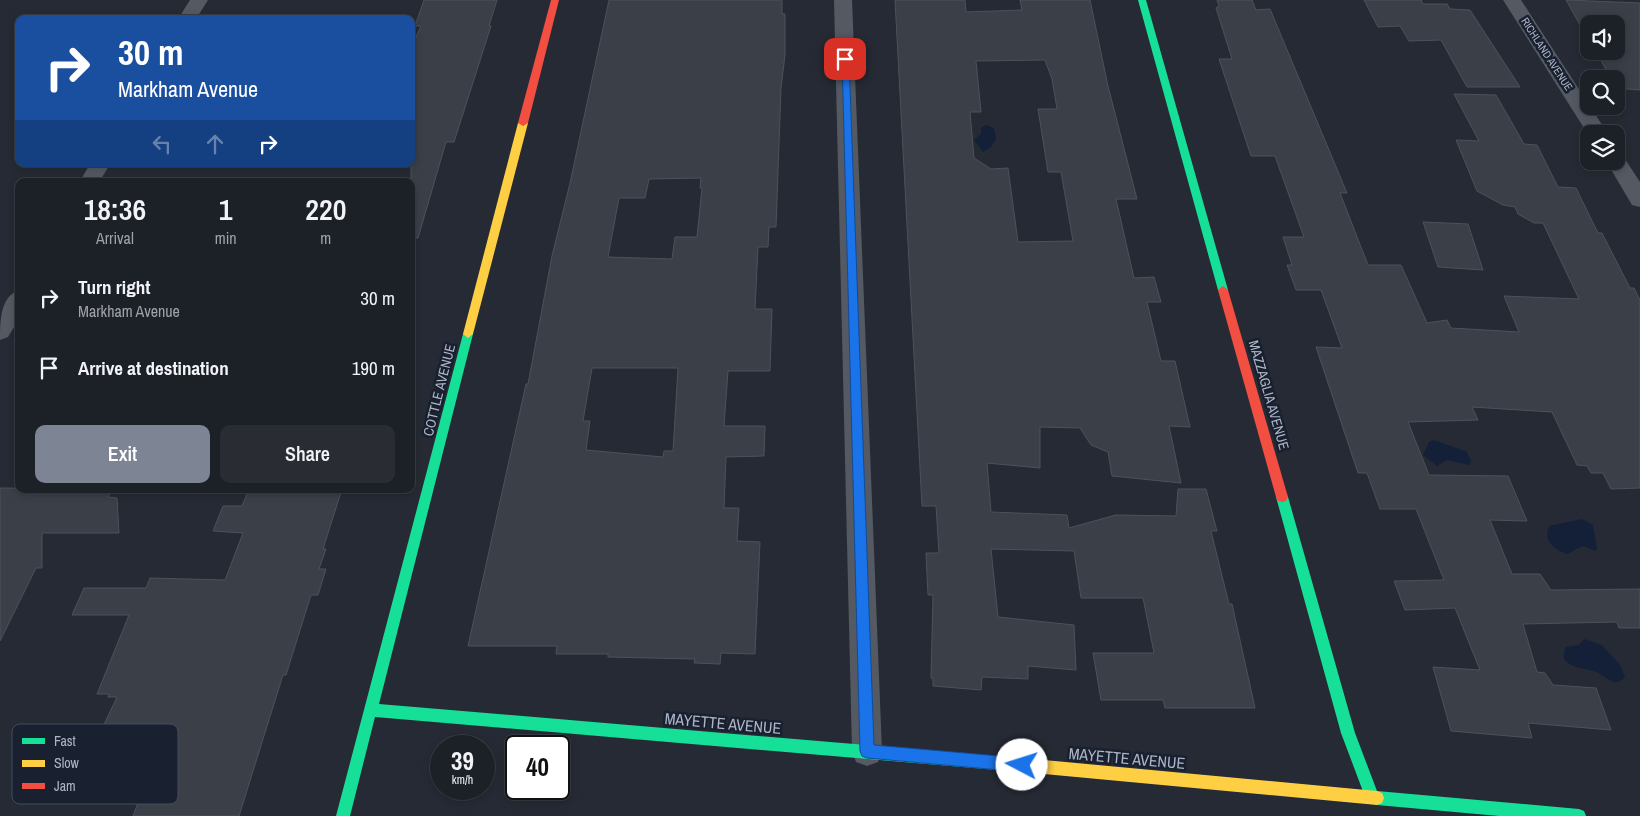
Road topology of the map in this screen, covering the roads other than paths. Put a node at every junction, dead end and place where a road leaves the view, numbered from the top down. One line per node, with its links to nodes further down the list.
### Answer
1 (198, 0): 6 (street)
2 (555, 0): 14 (street, COTTLE AVENUE)
3 (843, 0): 15 (street)
4 (1142, 0): 16 (street, MAZZAGLIA AVENUE)
5 (1512, 0): 7 (street, RICHLAND AVENUE)
6 (189, 15)
7 (1592, 125)
8 (98, 167): 10 (street)
9 (1622, 170): 11 (street)
10 (92, 178)
11 (1640, 199)
12 (15, 306): 13 (street)
13 (0, 330)
14 (372, 710): 15 (street, MAYETTE AVENUE); 17 (street, COTTLE AVENUE)
15 (867, 751): 16 (street, MAYETTE AVENUE)
16 (1372, 797): 18 (street, MAYETTE AVENUE)
17 (343, 816)
18 (1579, 816)

